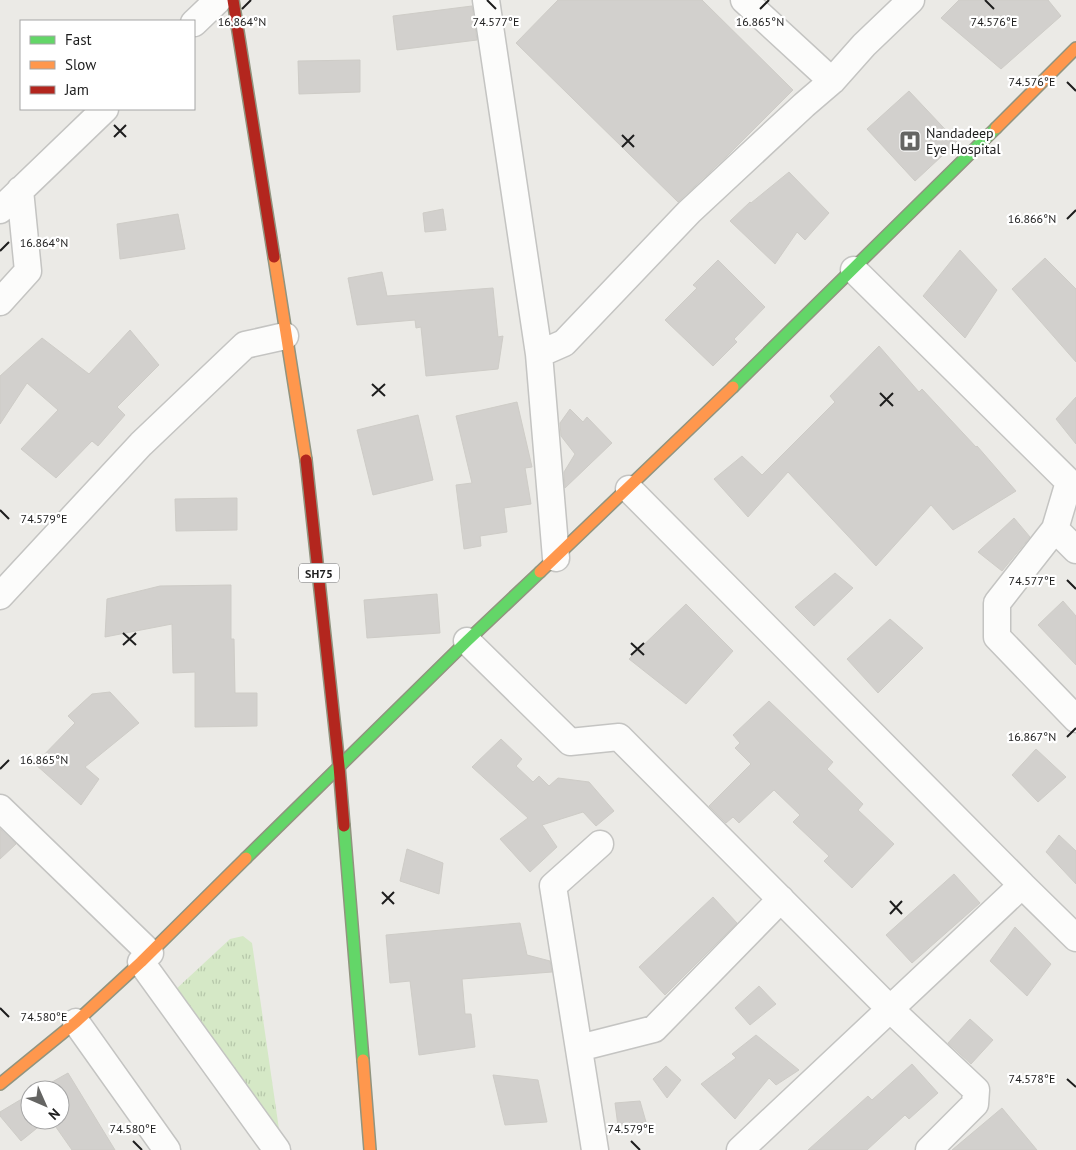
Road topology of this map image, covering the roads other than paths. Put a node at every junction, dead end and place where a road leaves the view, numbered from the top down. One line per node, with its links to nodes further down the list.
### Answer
1 (218, 0): 6 (street)
2 (233, 0): 14 (street, SH75)
3 (486, 0): 15 (street)
4 (744, 0): 8 (street)
5 (911, 0): 8 (street)
6 (195, 22)
7 (1076, 48): 12 (street)
8 (832, 82): 15 (street)
9 (104, 110): 10 (street)
10 (20, 190): 11 (street); 13 (street)
11 (0, 210)
12 (854, 270): 16 (street); 17 (street)
13 (0, 302)
14 (285, 336): 20 (street); 23 (street, SH75)
15 (539, 354): 19 (street)
16 (629, 489): 19 (street); 26 (street)
17 (1055, 529): 18 (street); 22 (street)
18 (1076, 550)
19 (556, 558): 21 (street)
20 (0, 596)
21 (467, 641): 23 (street); 27 (street)
22 (1076, 718)
23 (340, 766): 29 (street); 36 (street, SH75)
24 (0, 808): 29 (street)
25 (600, 844): 32 (street)
26 (1022, 885): 28 (street); 30 (street)
27 (781, 899): 30 (street); 32 (street)
28 (1073, 930)
29 (145, 958): 31 (street); 35 (street)
30 (890, 1009): 38 (street); 39 (street)
31 (76, 1022): 33 (street); 34 (street)
32 (579, 1048): 37 (street)
33 (0, 1084)
34 (167, 1150)
35 (277, 1150)
36 (370, 1150)
37 (595, 1150)
38 (740, 1150)
39 (929, 1150)

